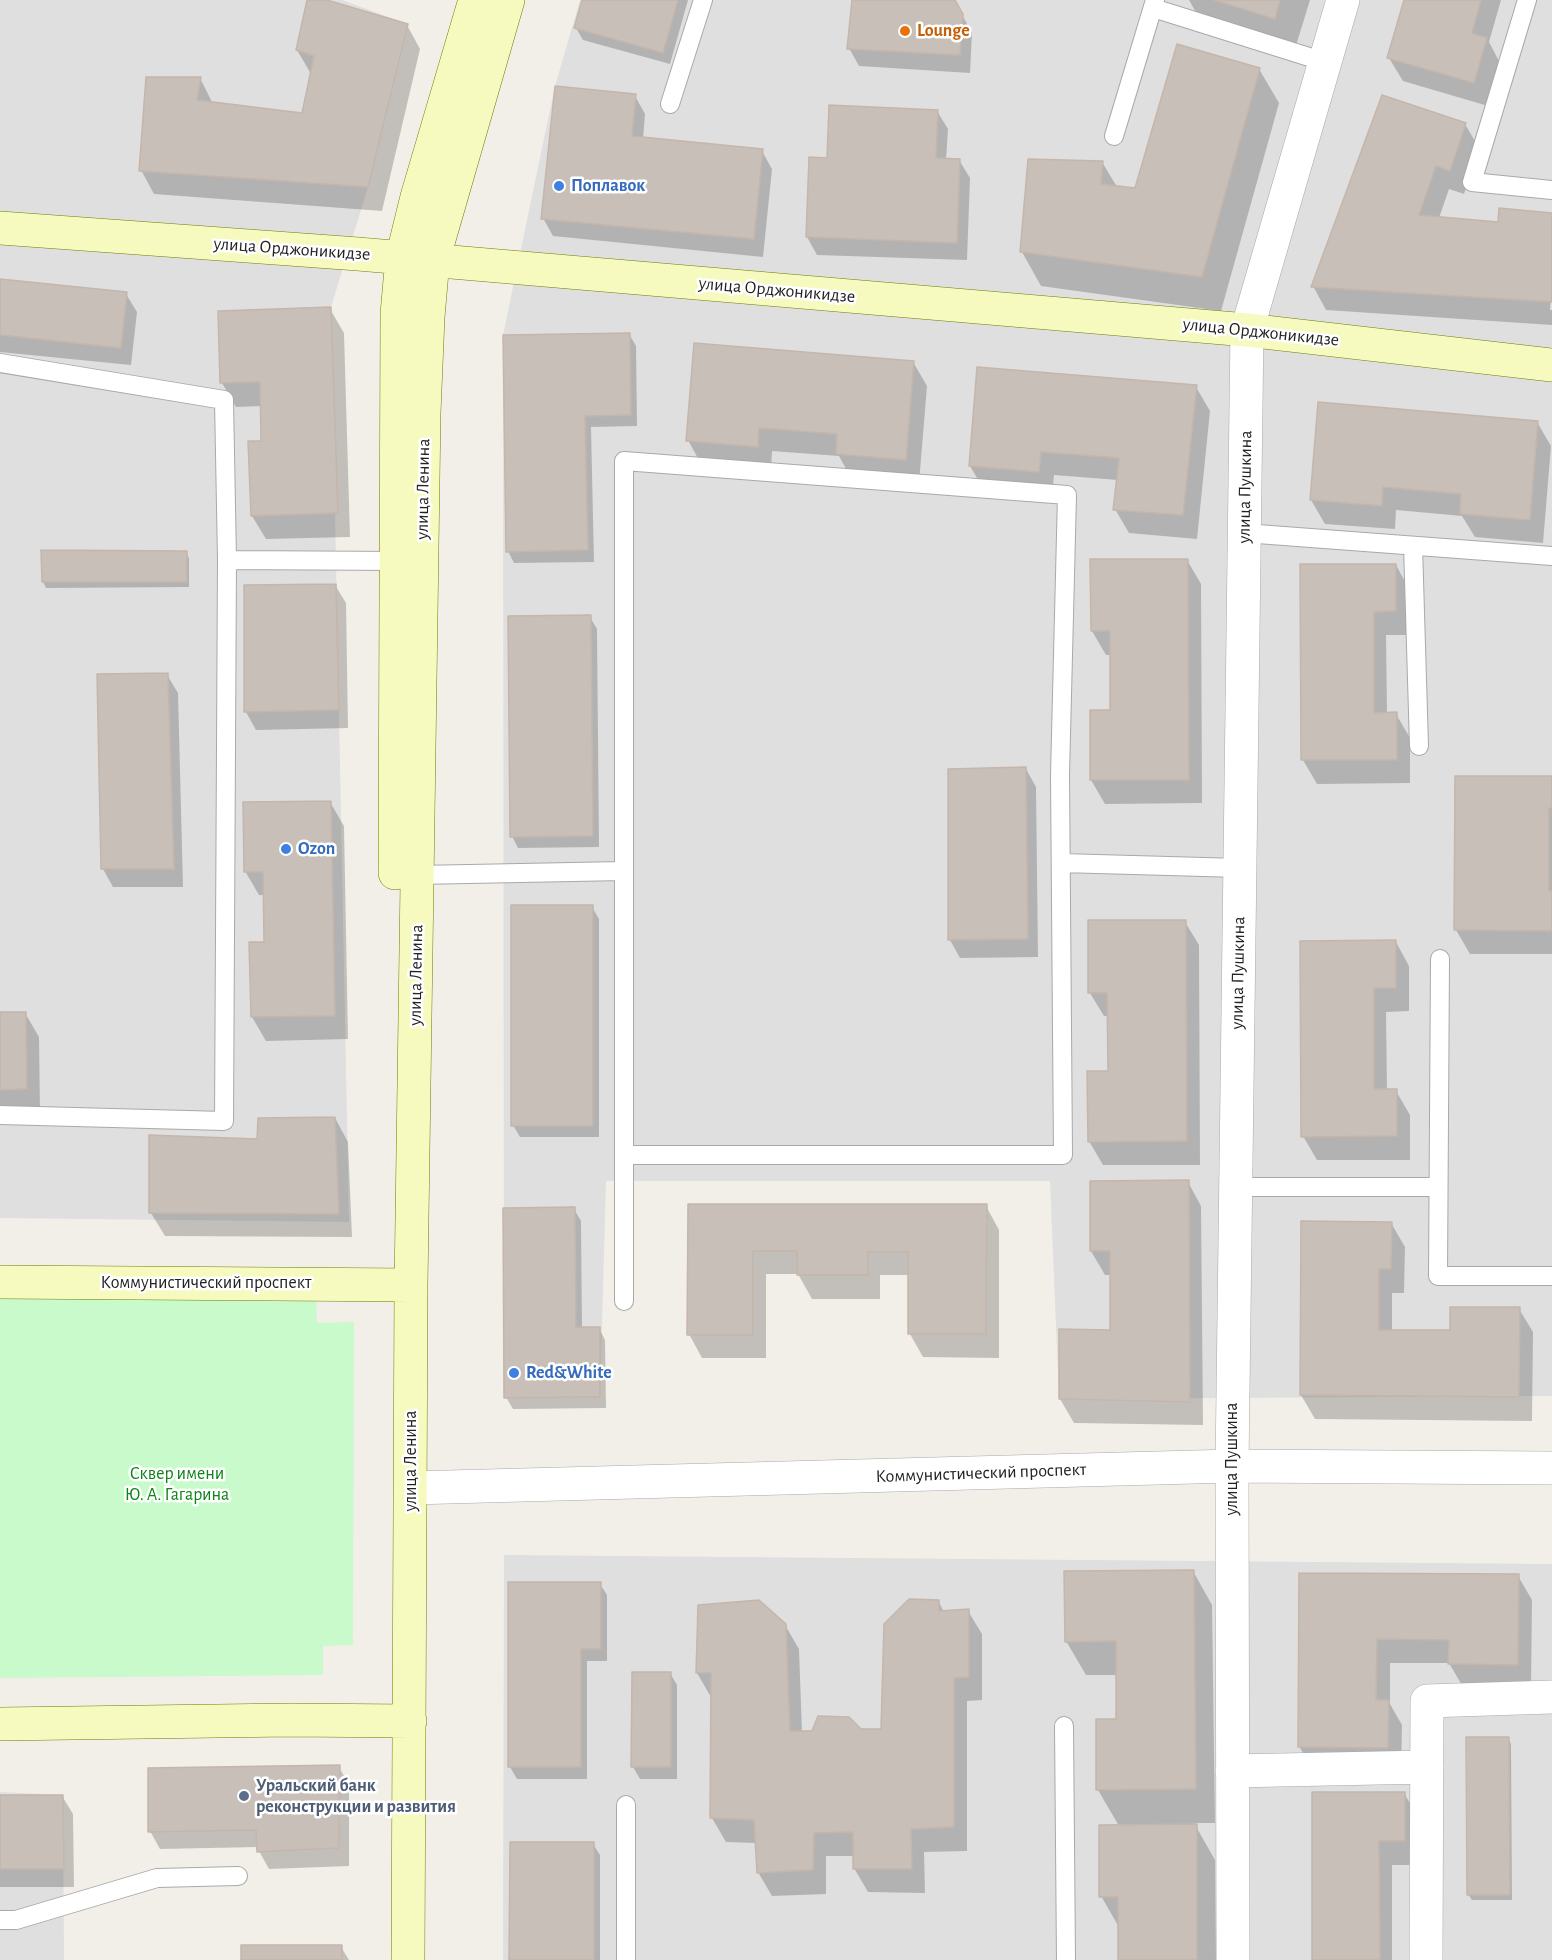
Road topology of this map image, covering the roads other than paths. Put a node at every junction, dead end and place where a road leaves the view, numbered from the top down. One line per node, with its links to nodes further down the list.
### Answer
1 (475, 0): 12 (main road)
2 (508, 0): 12 (main road, улица Ленина)
3 (703, 0): 8 (lane)
4 (1343, 0): 7 (street, улица Пушкина)
5 (1527, 0): 10 (lane)
6 (1154, 4): 7 (lane); 9 (lane)
7 (1325, 62): 13 (street, улица Пушкина)
8 (670, 104)
9 (1114, 136)
10 (1552, 190)
11 (0, 228): 12 (main road, улица Орджоникидзе)
12 (417, 259): 13 (main road, улица Орджоникидзе); 19 (main road, улица Ленина)
13 (1247, 330): 15 (main road, улица Орджоникидзе); 16 (street, улица Пушкина)
14 (0, 363): 20 (lane)
15 (1552, 365)
16 (1244, 533): 17 (lane); 23 (street, улица Пушкина)
17 (1413, 546): 18 (lane); 21 (lane)
18 (1552, 556)
19 (409, 560): 20 (lane); 25 (main road, улица Ленина)
20 (227, 561): 27 (lane)
21 (1419, 746)
22 (1060, 863): 23 (lane); 24 (lane); 28 (lane)
23 (1240, 868): 29 (street, улица Пушкина)
24 (624, 871): 25 (lane); 28 (lane)
25 (406, 875): 33 (main road, улица Ленина)
26 (1440, 959): 30 (lane)
27 (0, 1115)
28 (624, 1155): 34 (lane)
29 (1235, 1187): 30 (lane); 35 (street, улица Пушкина)
30 (1438, 1187): 31 (lane)
31 (1552, 1276)
32 (0, 1282): 33 (main road, Коммунистический проспект)
33 (401, 1285): 37 (main road, улица Ленина); 39 (main road)
34 (624, 1301)
35 (1232, 1466): 36 (street, Коммунистический проспект); 37 (street, Коммунистический проспект); 43 (street, улица Пушкина)
36 (1552, 1468)
37 (411, 1488): 39 (main road, улица Ленина)
38 (1552, 1697): 42 (street)
39 (399, 1721): 40 (main road); 47 (main road); 48 (main road, улица Ленина)
40 (0, 1724)
41 (1064, 1726): 50 (lane)
42 (1426, 1767): 43 (street); 52 (street)
43 (1232, 1771): 51 (street, улица Пушкина)
44 (626, 1805): 49 (lane)
45 (238, 1876): 46 (lane)
46 (0, 1920)
47 (390, 1960)
48 (408, 1960)
49 (626, 1960)
50 (1066, 1960)
51 (1233, 1960)
52 (1426, 1960)

